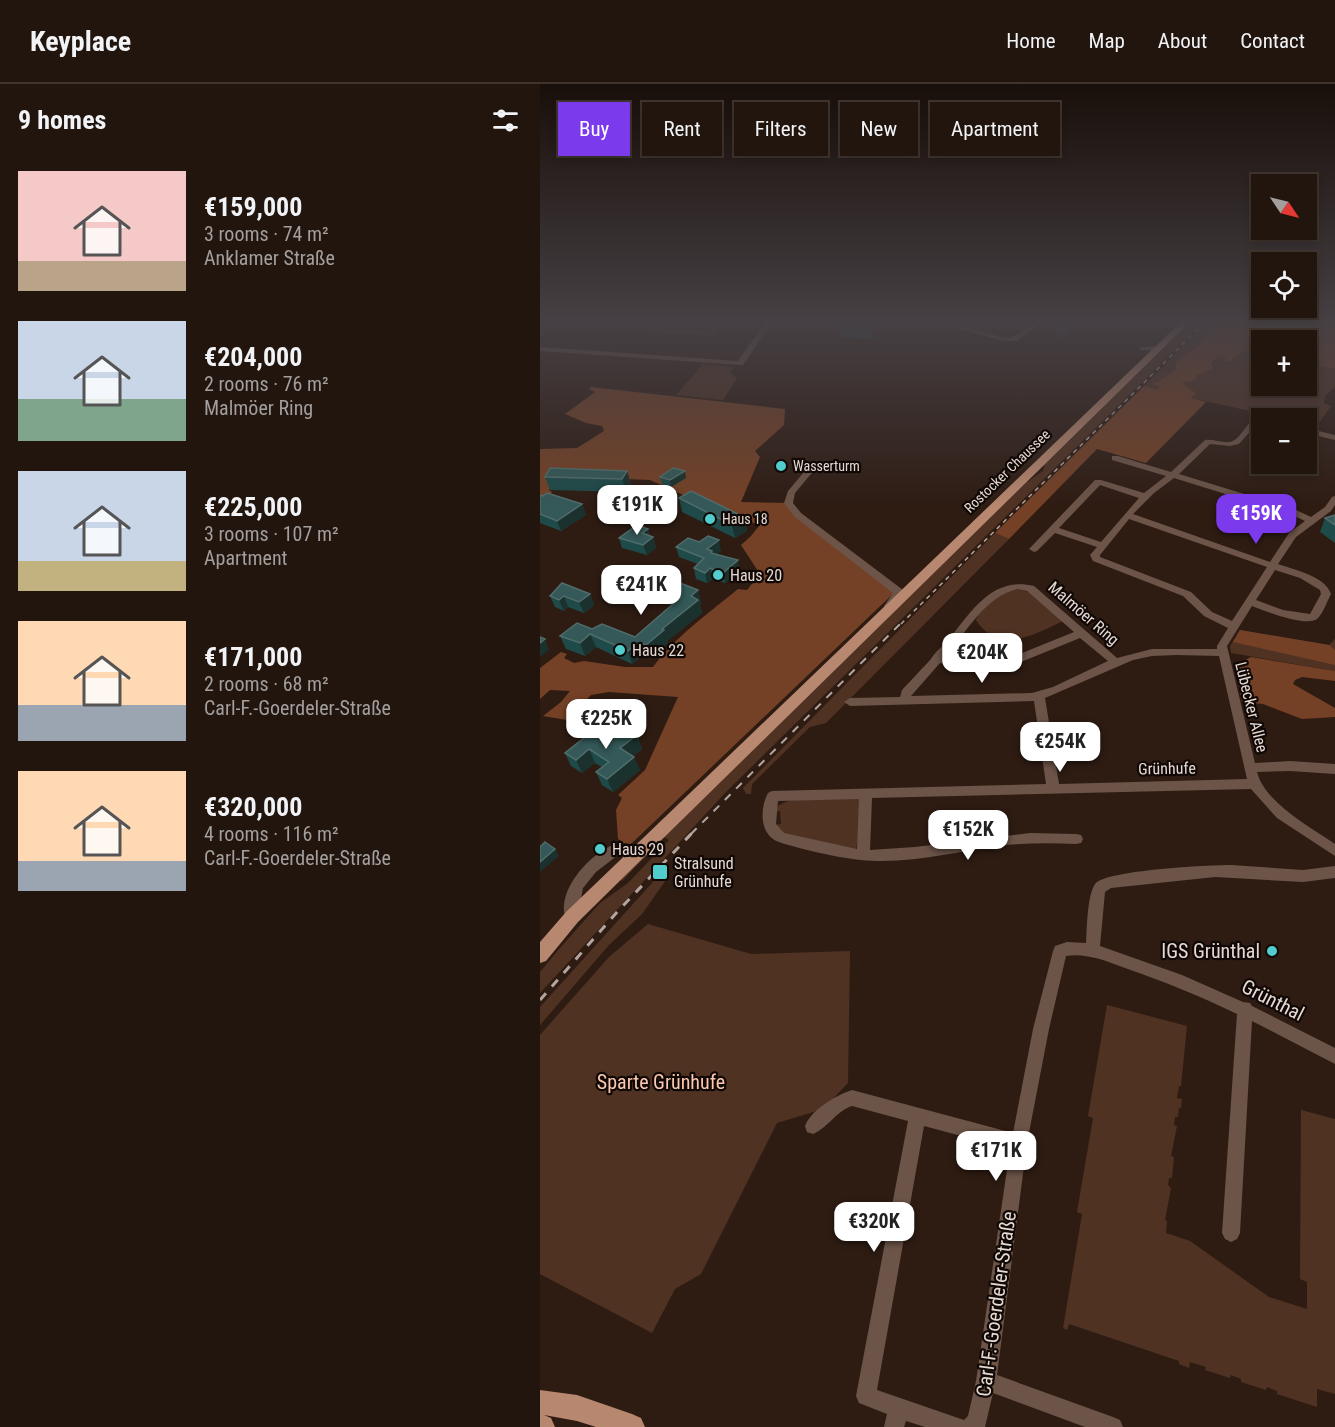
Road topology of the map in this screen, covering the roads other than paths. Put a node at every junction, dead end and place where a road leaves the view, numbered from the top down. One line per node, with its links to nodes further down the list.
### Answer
1 (1124, 382): 17 (main road, Rostocker Chaussee)
2 (1251, 422): 7 (street)
3 (1317, 433): 4 (street)
4 (1335, 438)
5 (1115, 458): 7 (street)
6 (812, 468): 17 (street, Rostocker Chaussee)
7 (1173, 475): 8 (street); 11 (street)
8 (1146, 497): 10 (street); 12 (street)
9 (1335, 499): 11 (street, Lübecker Allee)
10 (1129, 516): 13 (street); 15 (street)
11 (1310, 520): 15 (street, Lübecker Allee)
12 (1053, 529): 13 (street); 14 (street)
13 (1103, 546): 18 (street)
14 (1034, 549)
15 (1272, 565): 16 (street, Lübecker Allee); 16 (street)
16 (1249, 602): 18 (street, Lübecker Allee)
17 (875, 624): 36 (main road, Rostocker Chaussee)
18 (1233, 626): 20 (street, Lübecker Allee)
19 (1082, 633): 21 (street); 21 (street, Malmöer Ring); 22 (street, Malmöer Ring)
20 (1222, 653): 22 (street, Malmöer Ring); 26 (street, Lübecker Allee)
21 (936, 658): 24 (street, Malmöer Ring)
22 (1115, 662): 23 (street, Malmöer Ring)
23 (1039, 696): 24 (street, Malmöer Ring); 29 (street)
24 (905, 700): 25 (street, Malmöer Ring)
25 (849, 702)
26 (1250, 768): 27 (street); 28 (street, Lübecker Allee)
27 (1335, 769)
28 (1254, 784): 29 (street, Grünhufe); 32 (street)
29 (1053, 788): 30 (street, Grünhufe)
30 (866, 793): 33 (street); 33 (street, Grünhufe)
31 (1076, 839): 33 (street, Grünhufe)
32 (1335, 851)
33 (863, 854)
34 (1335, 872): 35 (street)
35 (1092, 951): 37 (street, Grünthal); 38 (street, Grünthal)
36 (540, 955)
37 (1058, 956): 42 (street, Carl-F.-Goerdeler-Straße)
38 (1245, 1008): 39 (street, Grünthal); 43 (street)
39 (1335, 1056)
40 (917, 1116): 41 (street); 42 (street); 46 (street)
41 (813, 1126)
42 (1019, 1143): 44 (street, Carl-F.-Goerdeler-Straße)
43 (1231, 1233)
44 (986, 1381): 49 (street, Carl-F.-Goerdeler-Straße); 50 (street)
45 (540, 1402): 47 (main road)
46 (897, 1418): 48 (street)
47 (632, 1427)
48 (957, 1427)
49 (971, 1427)
50 (1113, 1427)

